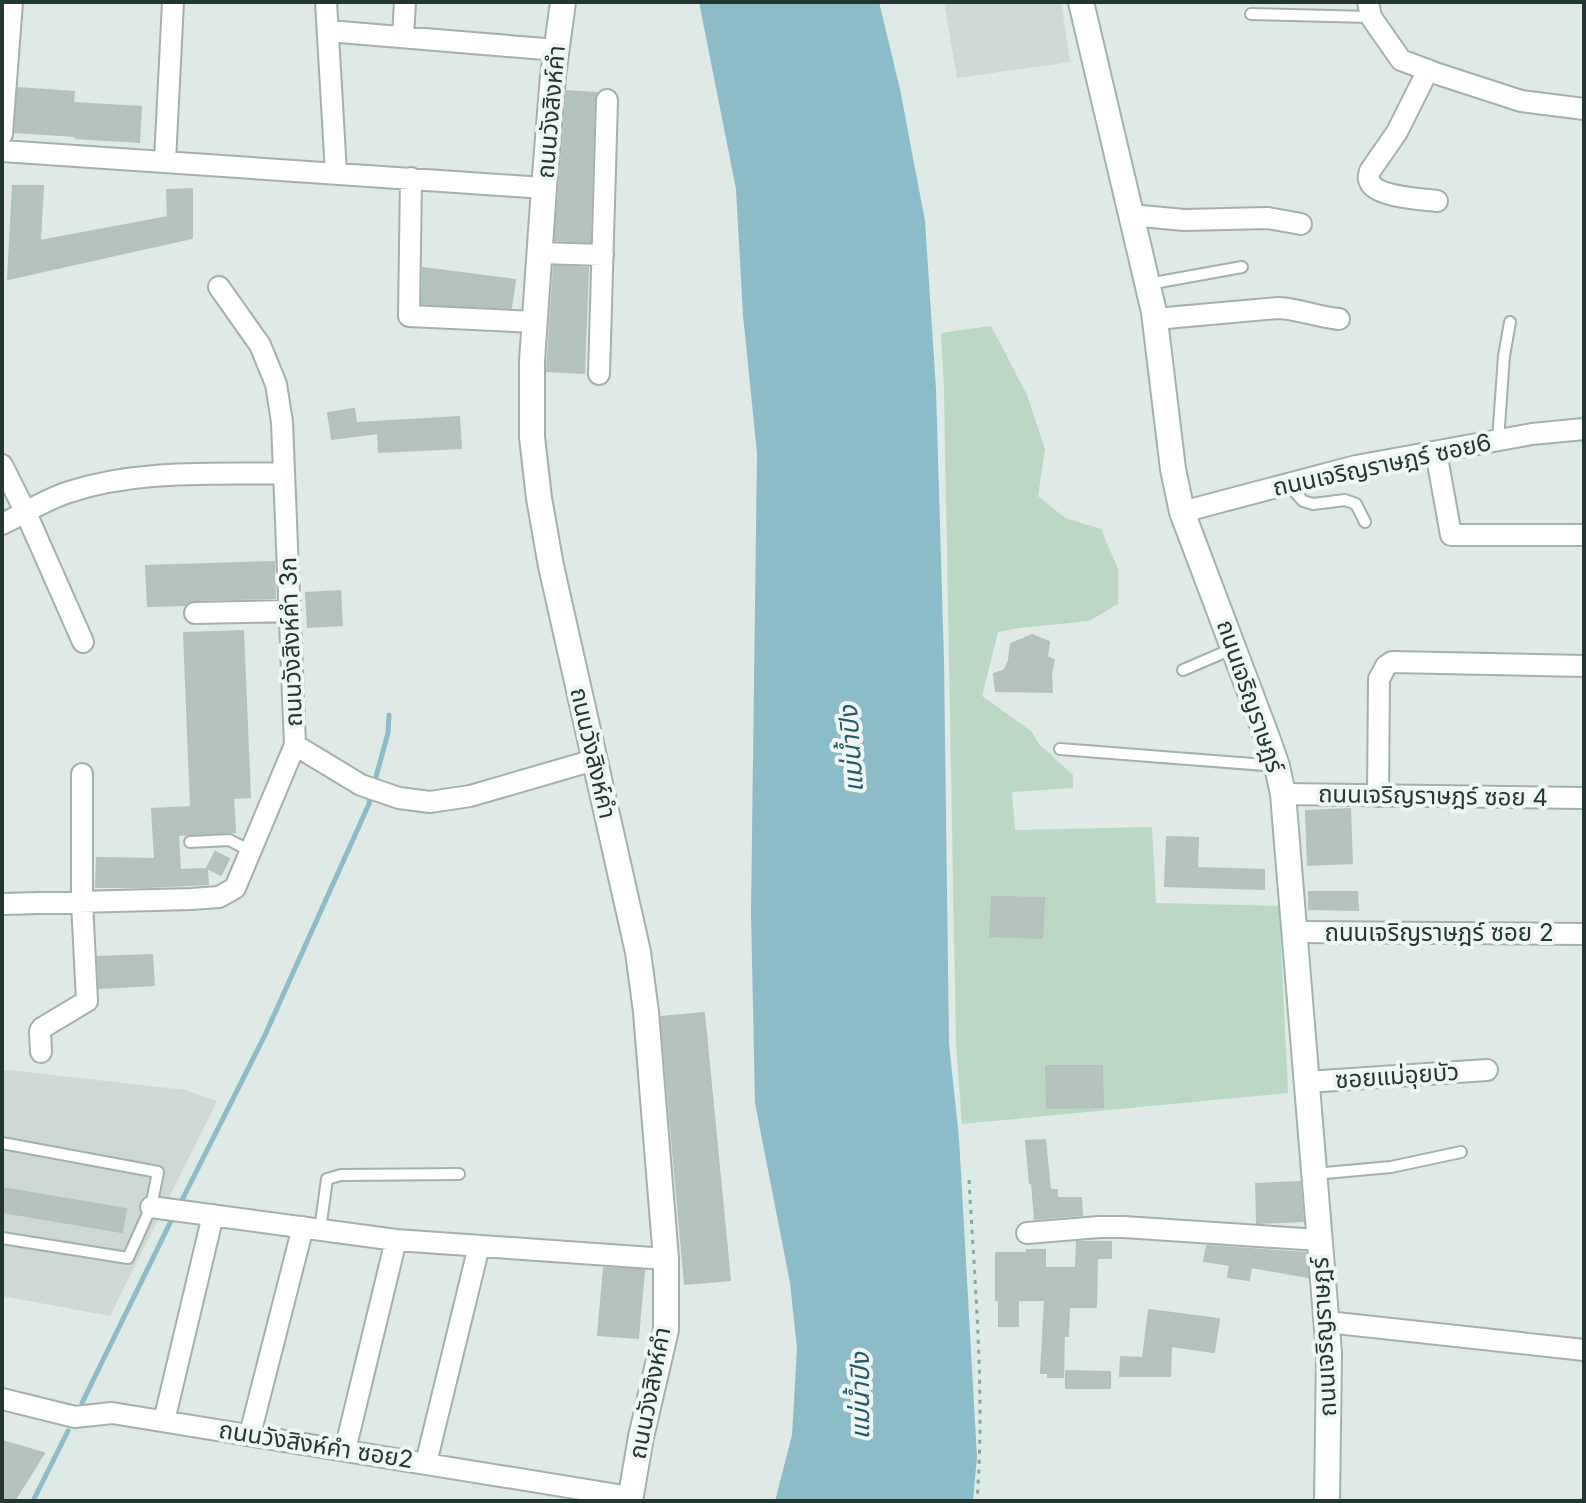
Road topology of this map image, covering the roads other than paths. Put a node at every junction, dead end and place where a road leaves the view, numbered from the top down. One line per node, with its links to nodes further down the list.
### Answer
1 (12, 2): 9 (street)
2 (173, 2): 18 (street)
3 (326, 2): 10 (street)
4 (405, 2): 11 (street)
5 (563, 2): 12 (main road, ถนนวังสิงห์คำ)
6 (1081, 2): 23 (main road, ถนนเจริญราษฎร์)
7 (1370, 9): 8 (lane); 13 (street)
8 (1251, 14)
9 (6, 29): 16 (street)
10 (328, 31): 11 (street); 19 (street)
11 (403, 37): 12 (street)
12 (557, 50): 21 (main road, ถนนวังสิงห์คำ)
13 (1428, 70): 15 (street); 22 (street)
14 (607, 100): 26 (street)
15 (1584, 109)
16 (2, 134)
17 (2, 151): 18 (street)
18 (165, 161): 19 (street)
19 (336, 173): 20 (street)
20 (411, 178): 21 (street); 32 (street)
21 (544, 188): 25 (main road, ถนนวังสิงห์คำ)
22 (1437, 201)
23 (1131, 215): 24 (street); 28 (main road, ถนนเจริญราษฎร์)
24 (1301, 224)
25 (540, 253): 26 (street); 32 (main road, ถนนวังสิงห์คำ)
26 (603, 255): 34 (street)
27 (1242, 267): 28 (lane)
28 (1148, 284): 30 (main road, ถนนเจริญราษฎร์)
29 (219, 287): 39 (street, ถนนวังสิงห์คำ 3ก)
30 (1155, 319): 31 (street); 41 (main road, ถนนเจริญราษฎร์)
31 (1339, 319)
32 (535, 322): 54 (main road, ถนนวังสิงห์คำ)
33 (1510, 322): 36 (lane)
34 (599, 374)
35 (1584, 429): 36 (street, ถนนเจริญราษฎร์ ซอย6)
36 (1498, 440): 37 (street, ถนนเจริญราษฎร์ ซอย6)
37 (1436, 452): 40 (street, ถนนเจริญราษฎร์ ซอย6); 45 (street)
38 (2, 465): 42 (street)
39 (284, 473): 42 (street); 46 (street, ถนนวังสิงห์คำ 3ก)
40 (1288, 484): 41 (street, ถนนเจริญราษฎร์ ซอย6); 43 (lane)
41 (1182, 512): 49 (main road, ถนนเจริญราษฎร์)
42 (26, 513): 44 (street); 48 (street)
43 (1365, 522)
44 (2, 524)
45 (1584, 535)
46 (290, 611): 47 (street); 52 (street, ถนนวังสิงห์คำ 3ก)
47 (195, 613)
48 (83, 642)
49 (1234, 649): 51 (lane); 55 (main road, ถนนเจริญราษฎร์)
50 (1584, 666): 58 (street)
51 (1183, 670)
52 (295, 745): 54 (street, ถนนวังสิงห์คำ 3ก); 61 (street)
53 (1060, 749): 55 (lane)
54 (594, 760): 81 (main road, ถนนวังสิงห์คำ)
55 (1277, 766): 57 (main road, ถนนเจริญราษฎร์)
56 (82, 774): 62 (street)
57 (1283, 794): 58 (street, ถนนเจริญราษฎร์ ซอย 4); 64 (main road, ถนนเจริญราษฎร์)
58 (1378, 796): 59 (street, ถนนเจริญราษฎร์ ซอย 4)
59 (1584, 798)
60 (190, 842): 61 (lane)
61 (251, 851): 62 (street)
62 (82, 902): 63 (street); 66 (street)
63 (2, 904)
64 (1294, 932): 65 (street, ถนนเจริญราษฎร์ ซอย 2); 68 (main road, ถนนเจริญราษฎร์)
65 (1584, 934)
66 (41, 1052)
67 (1487, 1070): 68 (street, ซอยแม่อุยบัว)
68 (1307, 1082): 72 (main road, ถนนเจริญราษฎร์)
69 (2, 1143): 73 (lane)
70 (1461, 1152): 72 (lane)
71 (459, 1174): 75 (lane)
72 (1314, 1174): 79 (main road, ถนนเจริญราษฎร์)
73 (151, 1207): 74 (street); 77 (lane)
74 (213, 1215): 75 (street); 85 (street)
75 (311, 1228): 78 (street); 86 (street)
76 (1027, 1233): 79 (street)
77 (2, 1238)
78 (396, 1240): 80 (street); 87 (street)
79 (1319, 1240): 82 (main road, ถนนเจริญราษฎร์)
80 (479, 1246): 81 (street); 88 (street)
81 (666, 1259): 89 (main road, ถนนวังสิงห์คำ)
82 (1327, 1322): 83 (street); 90 (main road, ถนนเจริญราษฎร์)
83 (1584, 1350)
84 (2, 1399): 85 (street, ถนนวังสิงห์คำ ซอย2)
85 (164, 1421): 86 (street, ถนนวังสิงห์คำ ซอย2)
86 (250, 1434): 87 (street, ถนนวังสิงห์คำ ซอย2)
87 (345, 1450): 88 (street, ถนนวังสิงห์คำ ซอย2)
88 (426, 1463): 89 (street, ถนนวังสิงห์คำ ซอย2)
89 (630, 1499)
90 (1327, 1501)

